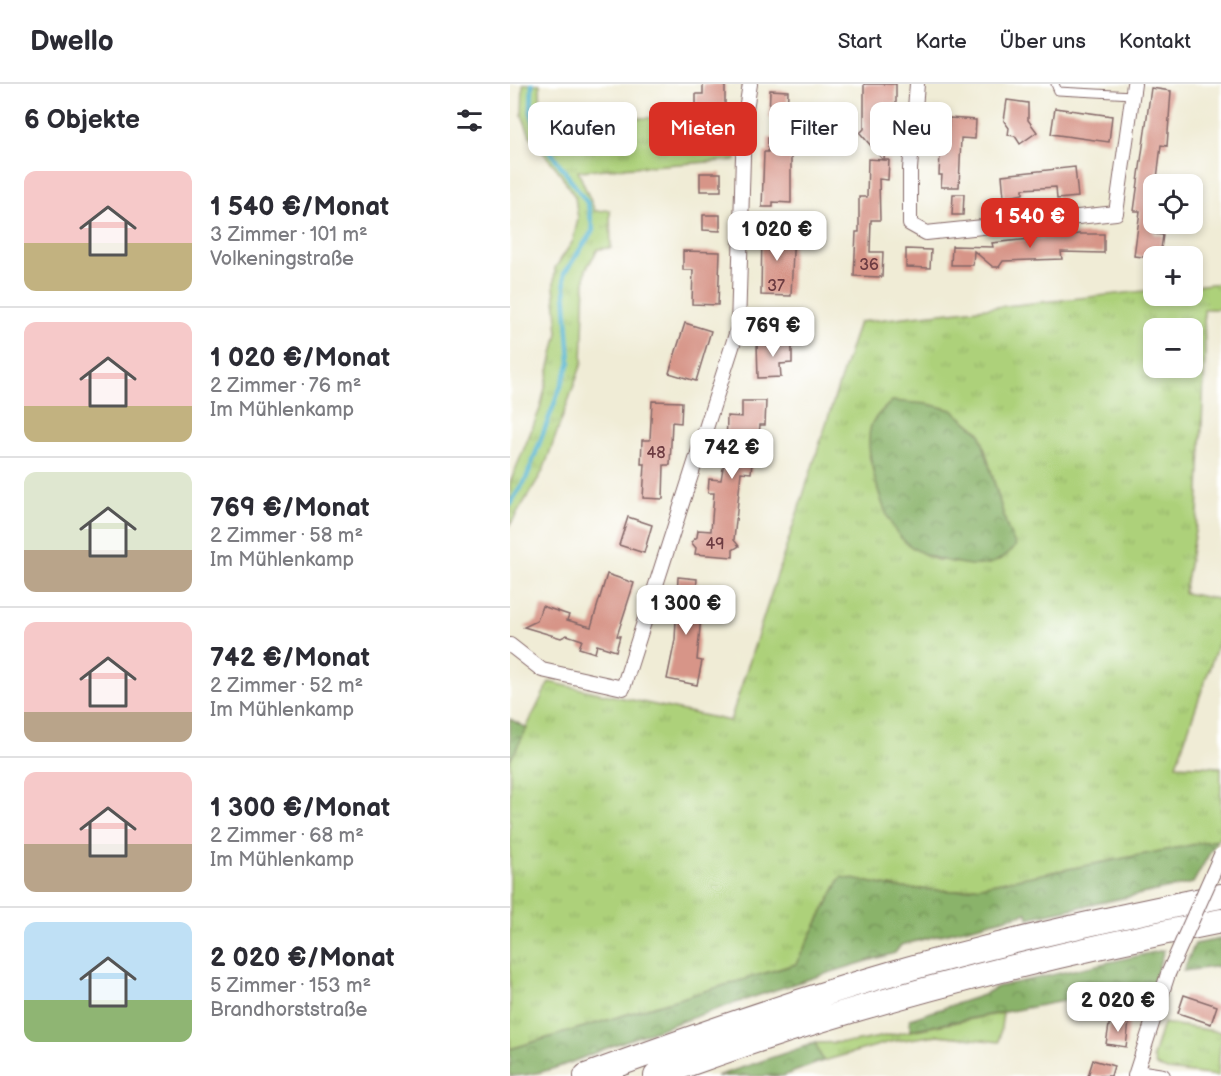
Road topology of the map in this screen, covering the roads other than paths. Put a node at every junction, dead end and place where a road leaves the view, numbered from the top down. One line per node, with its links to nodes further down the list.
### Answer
1 (750, 84): 5 (street)
2 (917, 84): 4 (street)
3 (1055, 84): 4 (lane)
4 (1133, 90)
5 (510, 645)
6 (1221, 855): 9 (street, bridge)
7 (1221, 896): 10 (highway)
8 (1221, 921): 11 (highway)
9 (1136, 1074): 12 (street)
10 (586, 1076)
11 (656, 1076)
12 (1163, 1076)

